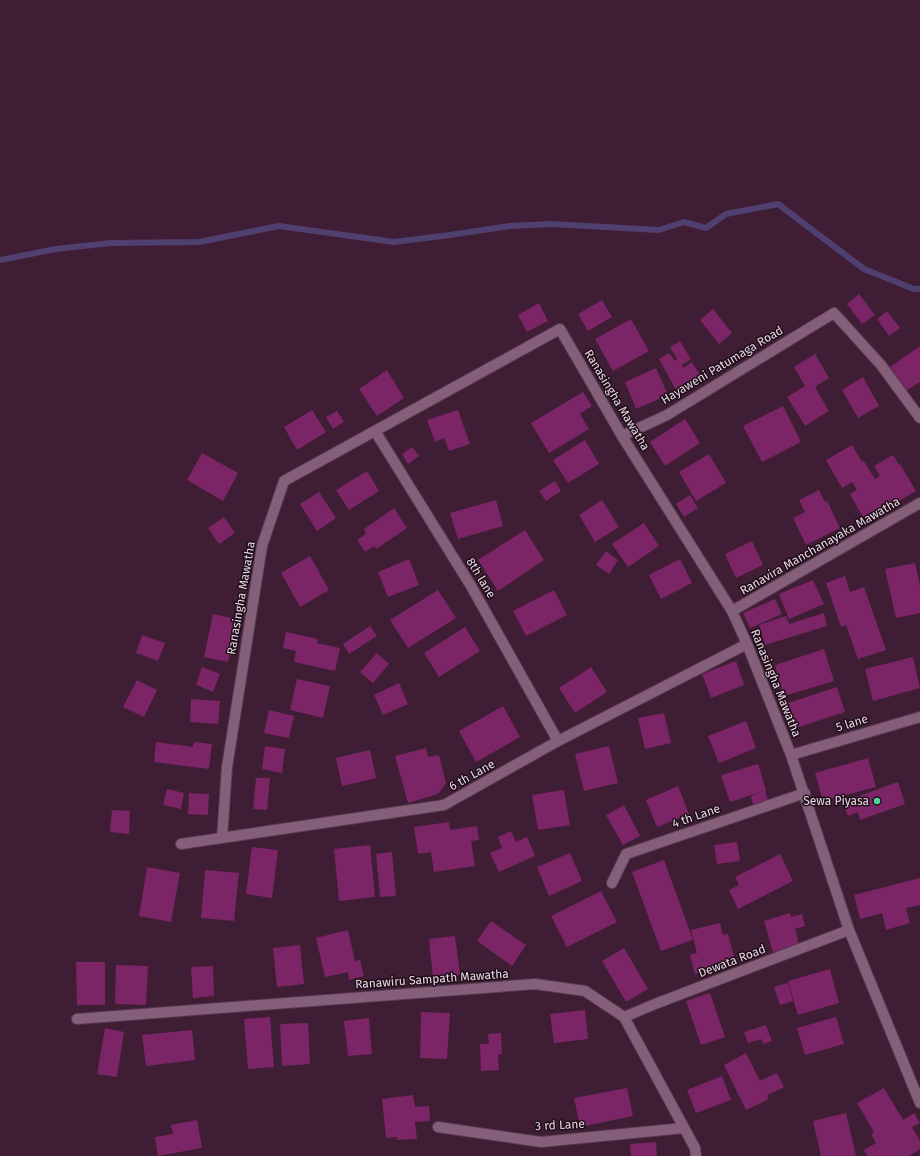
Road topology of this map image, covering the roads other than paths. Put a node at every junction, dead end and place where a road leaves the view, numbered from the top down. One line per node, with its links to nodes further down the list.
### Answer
1 (920, 418): 3 (street, Hayaweni Patumaga Road)
2 (376, 431): 3 (street, Ranasingha Mawatha); 8 (street, 8th lane); 11 (street, Ranasingha Mawatha)
3 (622, 436): 5 (street, Ranasingha Mawatha)
4 (920, 503): 5 (street, Ranavira Manchanayaka Mawatha)
5 (732, 611): 6 (street, Ranasingha Mawatha)
6 (747, 644): 8 (street, 6 th Lane); 9 (street, Ranasingha Mawatha)
7 (920, 717): 9 (street, 5 lane)
8 (558, 741): 11 (street, 6 th Lane)
9 (791, 755): 10 (street, Ranasingha Mawatha)
10 (805, 793): 13 (street, 4 th Lane); 14 (street, Ranasingha Mawatha)
11 (222, 838): 12 (street, 6 th Lane)
12 (181, 844)
13 (612, 883)
14 (849, 930): 15 (street, Dewata Road); 17 (street, Ranasingha Mawatha)
15 (624, 1017): 16 (street, Ranawiru Sampath Mawatha); 19 (street, Ranawiru Sampath Mawatha)
16 (77, 1019)
17 (920, 1103)
18 (438, 1127): 19 (street, 3 rd Lane)
19 (684, 1128): 20 (street, Ranawiru Sampath Mawatha)
20 (696, 1156)

